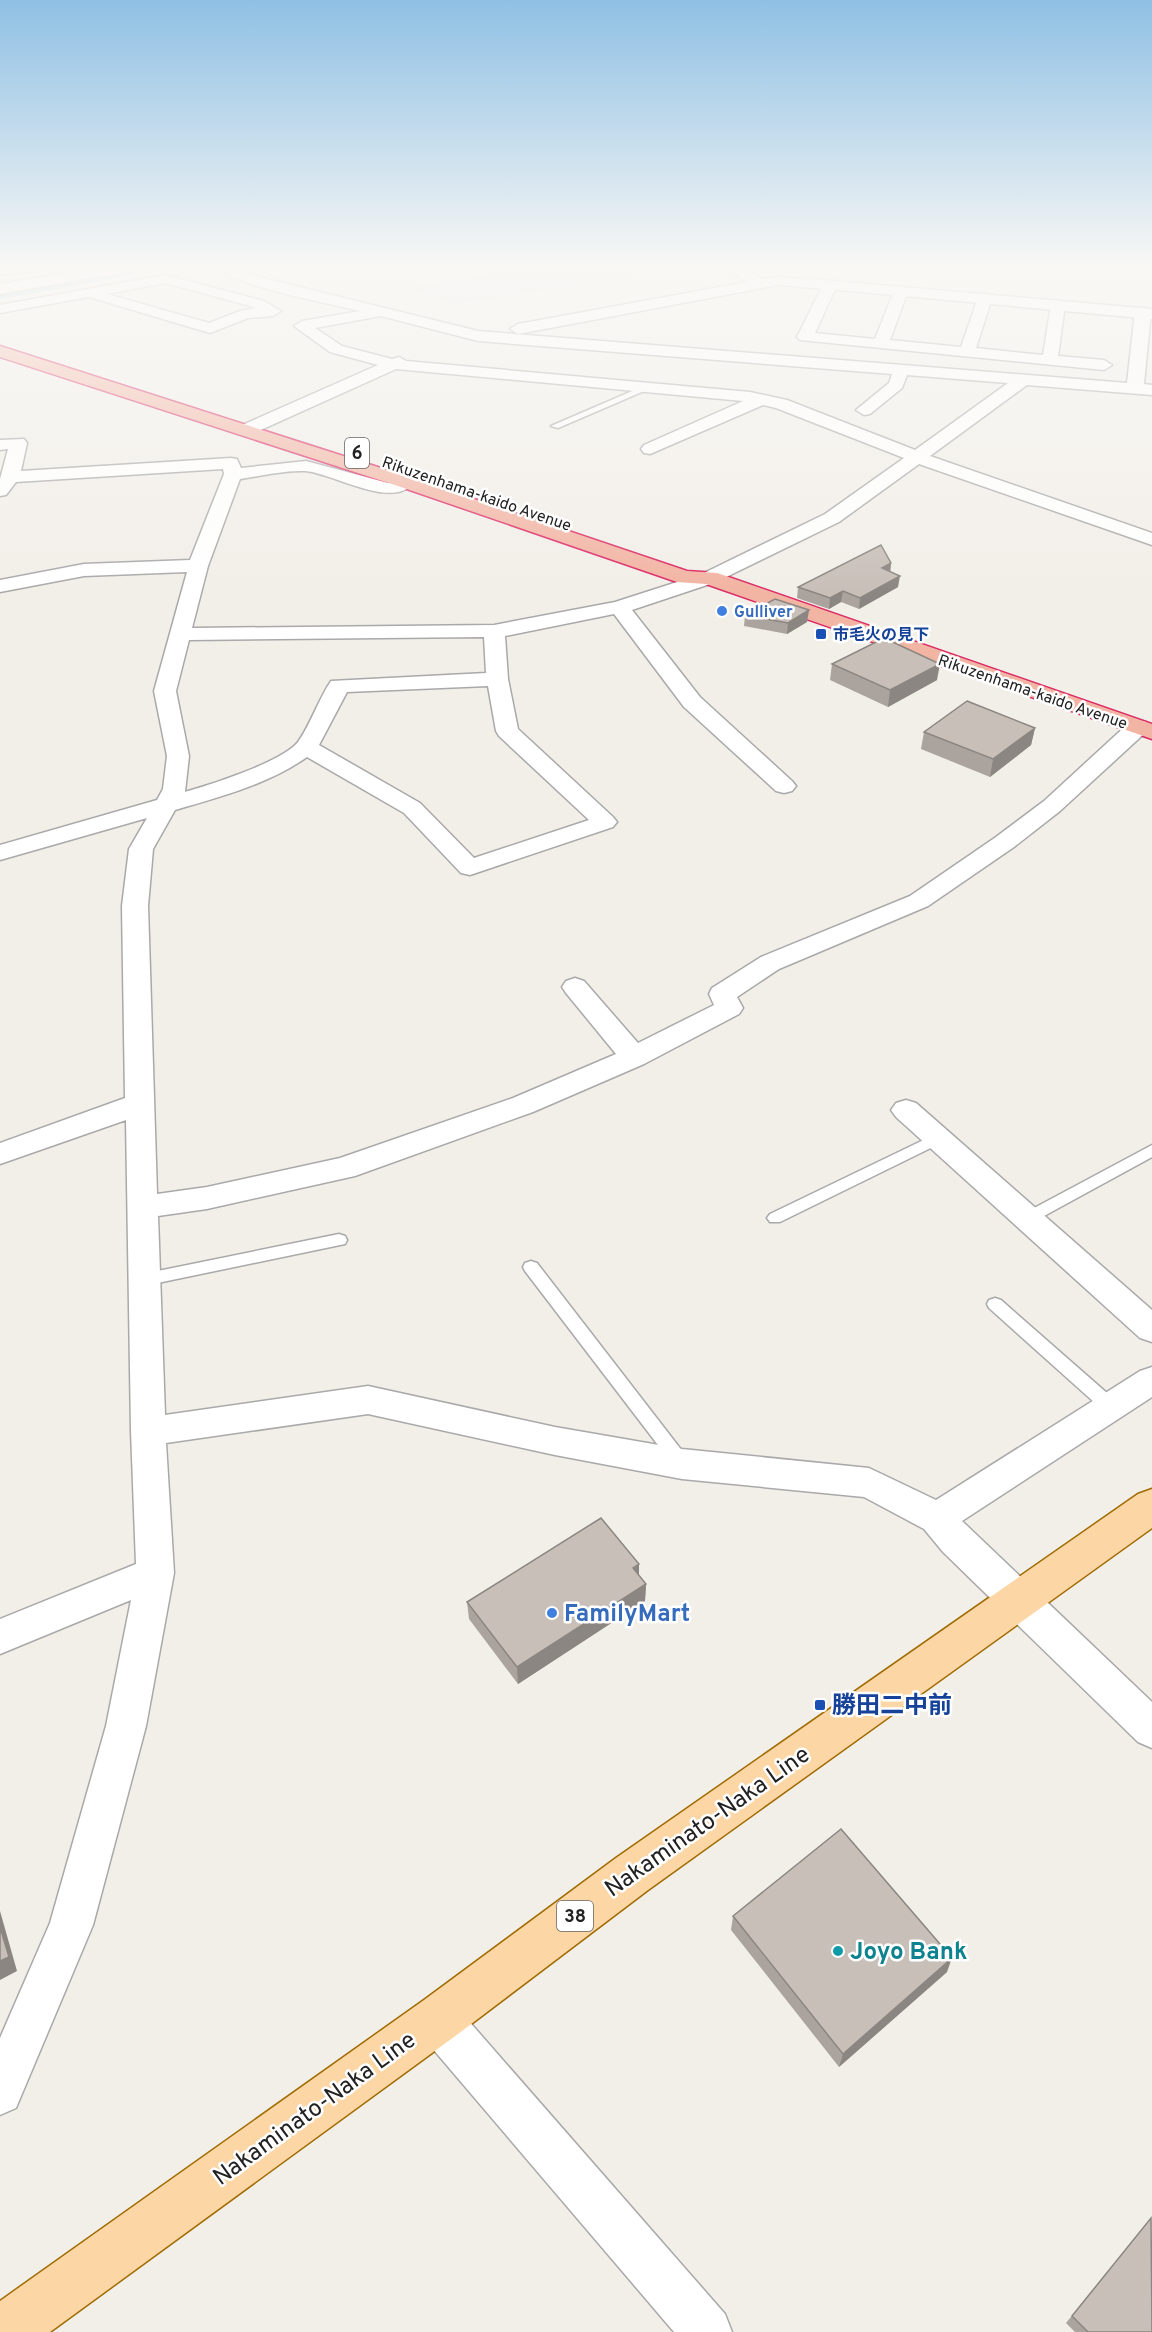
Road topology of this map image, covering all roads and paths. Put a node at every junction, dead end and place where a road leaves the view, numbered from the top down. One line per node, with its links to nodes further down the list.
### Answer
1 (81, 375): 14 (highway, Rikuzenhama-kaido Avenue / 6)
2 (105, 375): 14 (highway, Rikuzenhama-kaido Avenue / 6)
3 (367, 375): 14 (street)
4 (506, 375): 9 (street)
5 (900, 375): 13 (street)
6 (968, 375): 8 (street)
7 (1129, 375): 10 (street)
8 (1025, 379): 10 (street); 18 (street)
9 (647, 388): 12 (street); 15 (lane)
10 (1135, 388): 11 (street)
11 (1152, 390)
12 (760, 400): 17 (street); 18 (street)
13 (864, 410)
14 (254, 426): 20 (highway, Rikuzenhama-kaido Avenue / 6); 26 (highway, Rikuzenhama-kaido Avenue / 6)
15 (555, 426)
16 (0, 445): 21 (street)
17 (650, 449)
18 (916, 457): 23 (street); 26 (street)
19 (233, 474): 20 (street); 21 (street); 25 (street)
20 (405, 482): 26 (highway, Rikuzenhama-kaido Avenue / 6)
21 (5, 484)
22 (1143, 520): 23 (street)
23 (1125, 531): 24 (street)
24 (1152, 539)
25 (198, 566): 27 (street); 30 (street)
26 (709, 578): 28 (street); 32 (highway, Rikuzenhama-kaido Avenue / 6)
27 (0, 586)
28 (619, 607): 29 (street); 34 (street)
29 (494, 632): 30 (street); 31 (street)
30 (180, 634): 35 (street)
31 (497, 679): 33 (street); 33 (street)
32 (1145, 730): 38 (street)
33 (306, 747): 35 (street)
34 (784, 786)
35 (168, 805): 36 (street); 39 (street)
36 (0, 853)
37 (575, 987): 38 (street)
38 (634, 1057): 44 (street)
39 (140, 1104): 43 (street); 44 (street)
40 (906, 1110): 41 (street)
41 (938, 1138): 45 (lane); 46 (street)
42 (1152, 1150): 46 (lane)
43 (0, 1154)
44 (141, 1208): 49 (street)
45 (775, 1218)
46 (1028, 1218): 51 (street)
47 (339, 1240): 49 (lane)
48 (531, 1267): 55 (lane)
49 (143, 1280): 54 (street)
50 (995, 1304): 53 (lane)
51 (1152, 1329)
52 (1152, 1380): 53 (street)
53 (1110, 1406): 57 (street)
54 (148, 1431): 55 (street); 58 (street)
55 (682, 1464): 57 (street)
56 (1152, 1506): 59 (main road, Nakaminato-Naka Line / 38)
57 (937, 1518): 59 (street)
58 (155, 1573): 60 (street); 63 (street)
59 (1019, 1601): 61 (street); 62 (main road, Nakaminato-Naka Line / 38)
60 (0, 1638)
61 (1152, 1729)
62 (437, 2019): 64 (main road, Nakaminato-Naka Line / 38); 65 (street)
63 (0, 2092)
64 (3, 2332)
65 (707, 2332)

